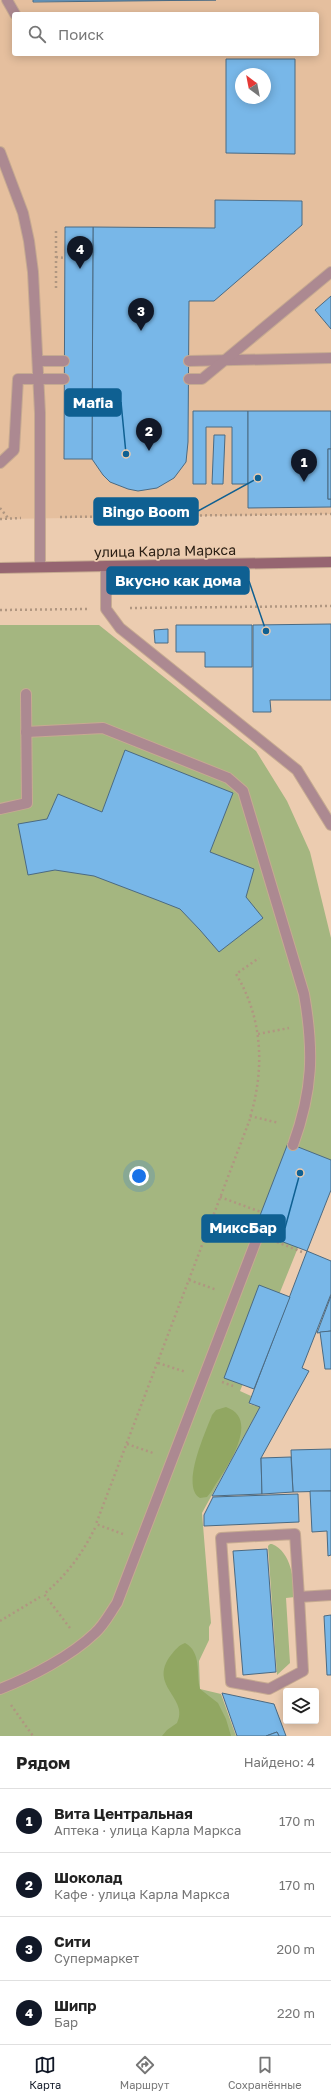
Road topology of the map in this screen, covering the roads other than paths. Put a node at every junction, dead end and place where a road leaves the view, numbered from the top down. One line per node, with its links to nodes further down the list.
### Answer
1 (7, 0): 2 (lane)
2 (14, 12)
3 (0, 152): 6 (lane)
4 (331, 272): 9 (lane)
5 (331, 358): 9 (lane)
6 (38, 361): 7 (lane); 10 (lane)
7 (64, 361)
8 (189, 361): 9 (lane)
9 (224, 361): 12 (lane)
10 (39, 379): 11 (lane); 13 (lane); 16 (lane)
11 (64, 379)
12 (189, 379)
13 (0, 463)
14 (331, 562): 15 (main road, улица Карла Маркса)
15 (106, 566): 16 (main road, улица Карла Маркса); 21 (lane)
16 (40, 567): 17 (main road, улица Карла Маркса)
17 (0, 568)
18 (26, 694): 19 (lane)
19 (26, 732): 20 (lane); 22 (lane)
20 (0, 809)
21 (331, 825)
22 (292, 1145)
23 (259, 1233): 26 (lane)
24 (331, 1595): 25 (lane)
25 (299, 1596): 25 (lane)
26 (0, 1689)

